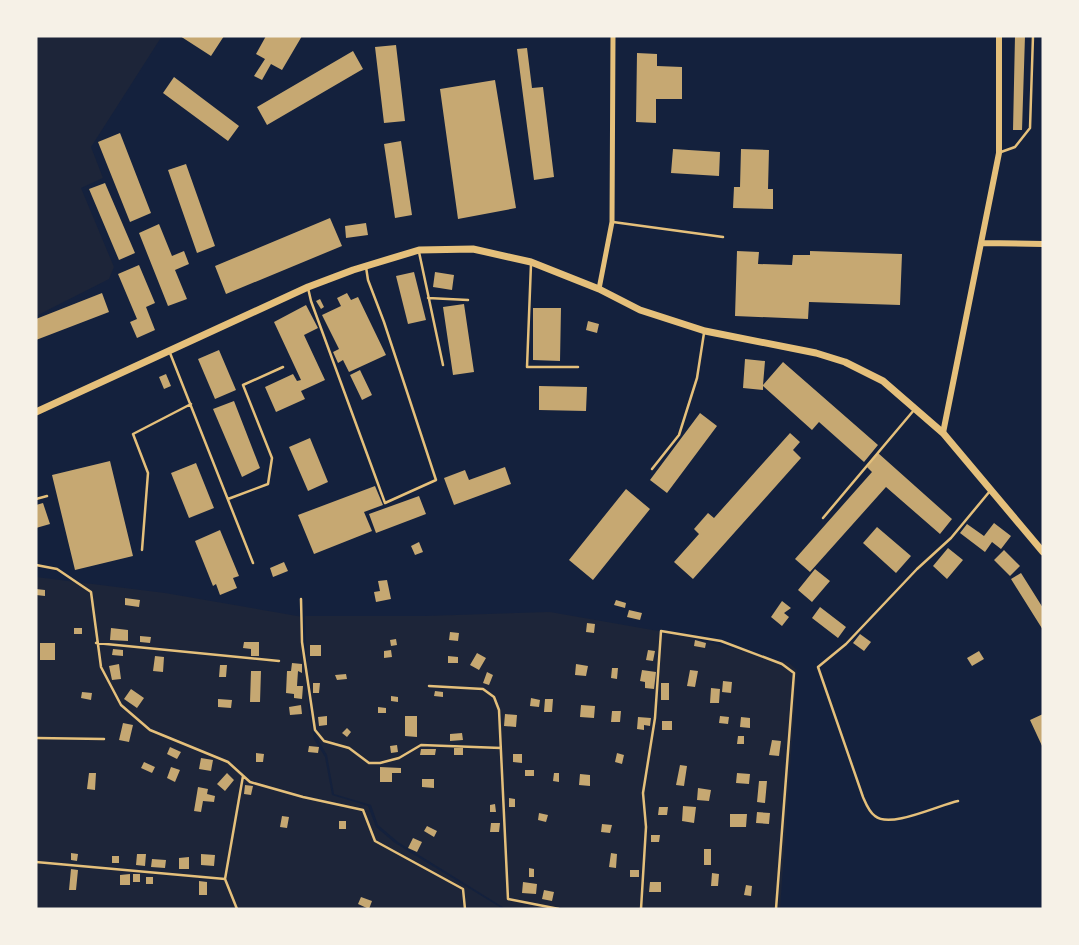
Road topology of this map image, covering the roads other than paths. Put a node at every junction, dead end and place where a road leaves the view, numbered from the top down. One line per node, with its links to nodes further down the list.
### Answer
1 (613, 36): 5 (street)
2 (999, 36): 4 (street)
3 (1033, 36): 4 (lane)
4 (999, 153): 7 (street)
5 (612, 222): 6 (lane); 13 (street)
6 (723, 236)
7 (982, 243): 8 (street); 24 (street)
8 (1043, 244)
9 (419, 250): 10 (main road); 11 (main road); 14 (lane)
10 (531, 262): 13 (main road); 20 (lane)
11 (366, 266): 12 (main road); 12 (lane)
12 (308, 287): 17 (main road)
13 (599, 289): 16 (main road)
14 (428, 298): 15 (lane); 18 (lane)
15 (468, 300)
16 (705, 331): 22 (main road); 25 (lane)
17 (170, 352): 21 (lane); 23 (main road)
18 (443, 365)
19 (283, 367): 28 (lane)
20 (578, 367)
21 (191, 404): 28 (lane); 31 (lane)
22 (914, 410): 24 (main road); 30 (lane)
23 (36, 412)
24 (943, 433): 26 (main road)
25 (652, 469)
26 (990, 491): 32 (main road); 43 (lane)
27 (47, 496): 29 (lane)
28 (228, 499): 33 (lane)
29 (36, 500)
30 (823, 518)
31 (142, 550)
32 (1043, 552)
33 (253, 563)
34 (36, 565): 36 (lane)
35 (301, 599): 41 (lane)
36 (96, 643): 37 (lane); 42 (lane)
37 (279, 661)
38 (429, 686): 41 (lane)
39 (36, 738): 40 (lane)
40 (104, 739)
41 (501, 748): 48 (lane)
42 (243, 776): 45 (lane); 47 (lane)
43 (958, 801)
44 (36, 862): 45 (lane)
45 (225, 879): 46 (lane)
46 (237, 909)
47 (465, 909)
48 (559, 909)
49 (642, 909): 50 (lane)
50 (776, 909)

